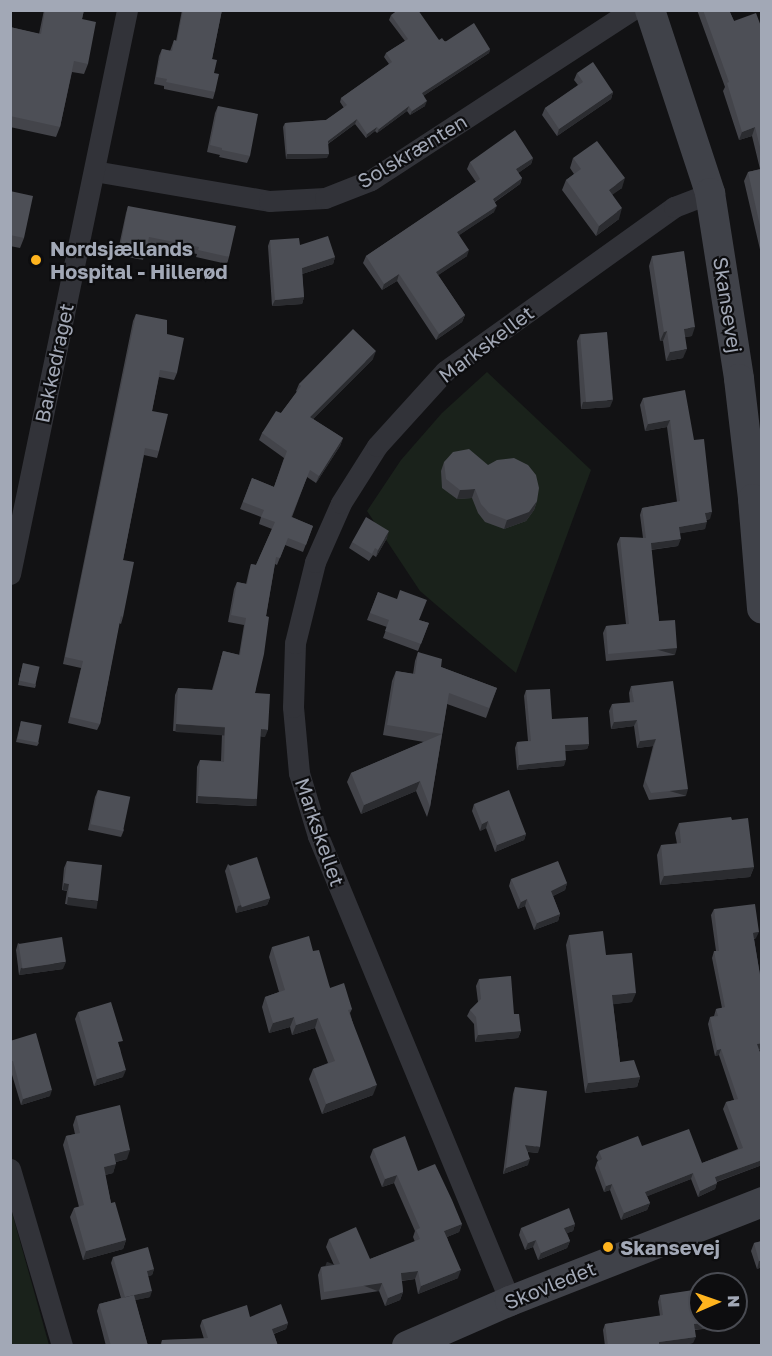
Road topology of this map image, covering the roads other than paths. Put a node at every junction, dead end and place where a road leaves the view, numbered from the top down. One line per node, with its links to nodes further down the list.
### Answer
1 (127, 10): 4 (street, Bakkedraget)
2 (632, 10): 4 (street, Solskrænten)
3 (650, 10): 5 (street, Skansevej)
4 (94, 171): 6 (street, Bakkedraget)
5 (710, 193): 7 (street, Skansevej); 10 (street, Markskellet)
6 (10, 574)
7 (762, 609)
8 (10, 1169): 11 (street)
9 (762, 1202): 10 (street, Skovledet)
10 (510, 1301): 12 (street, Skovledet)
11 (62, 1346)
12 (407, 1346)

